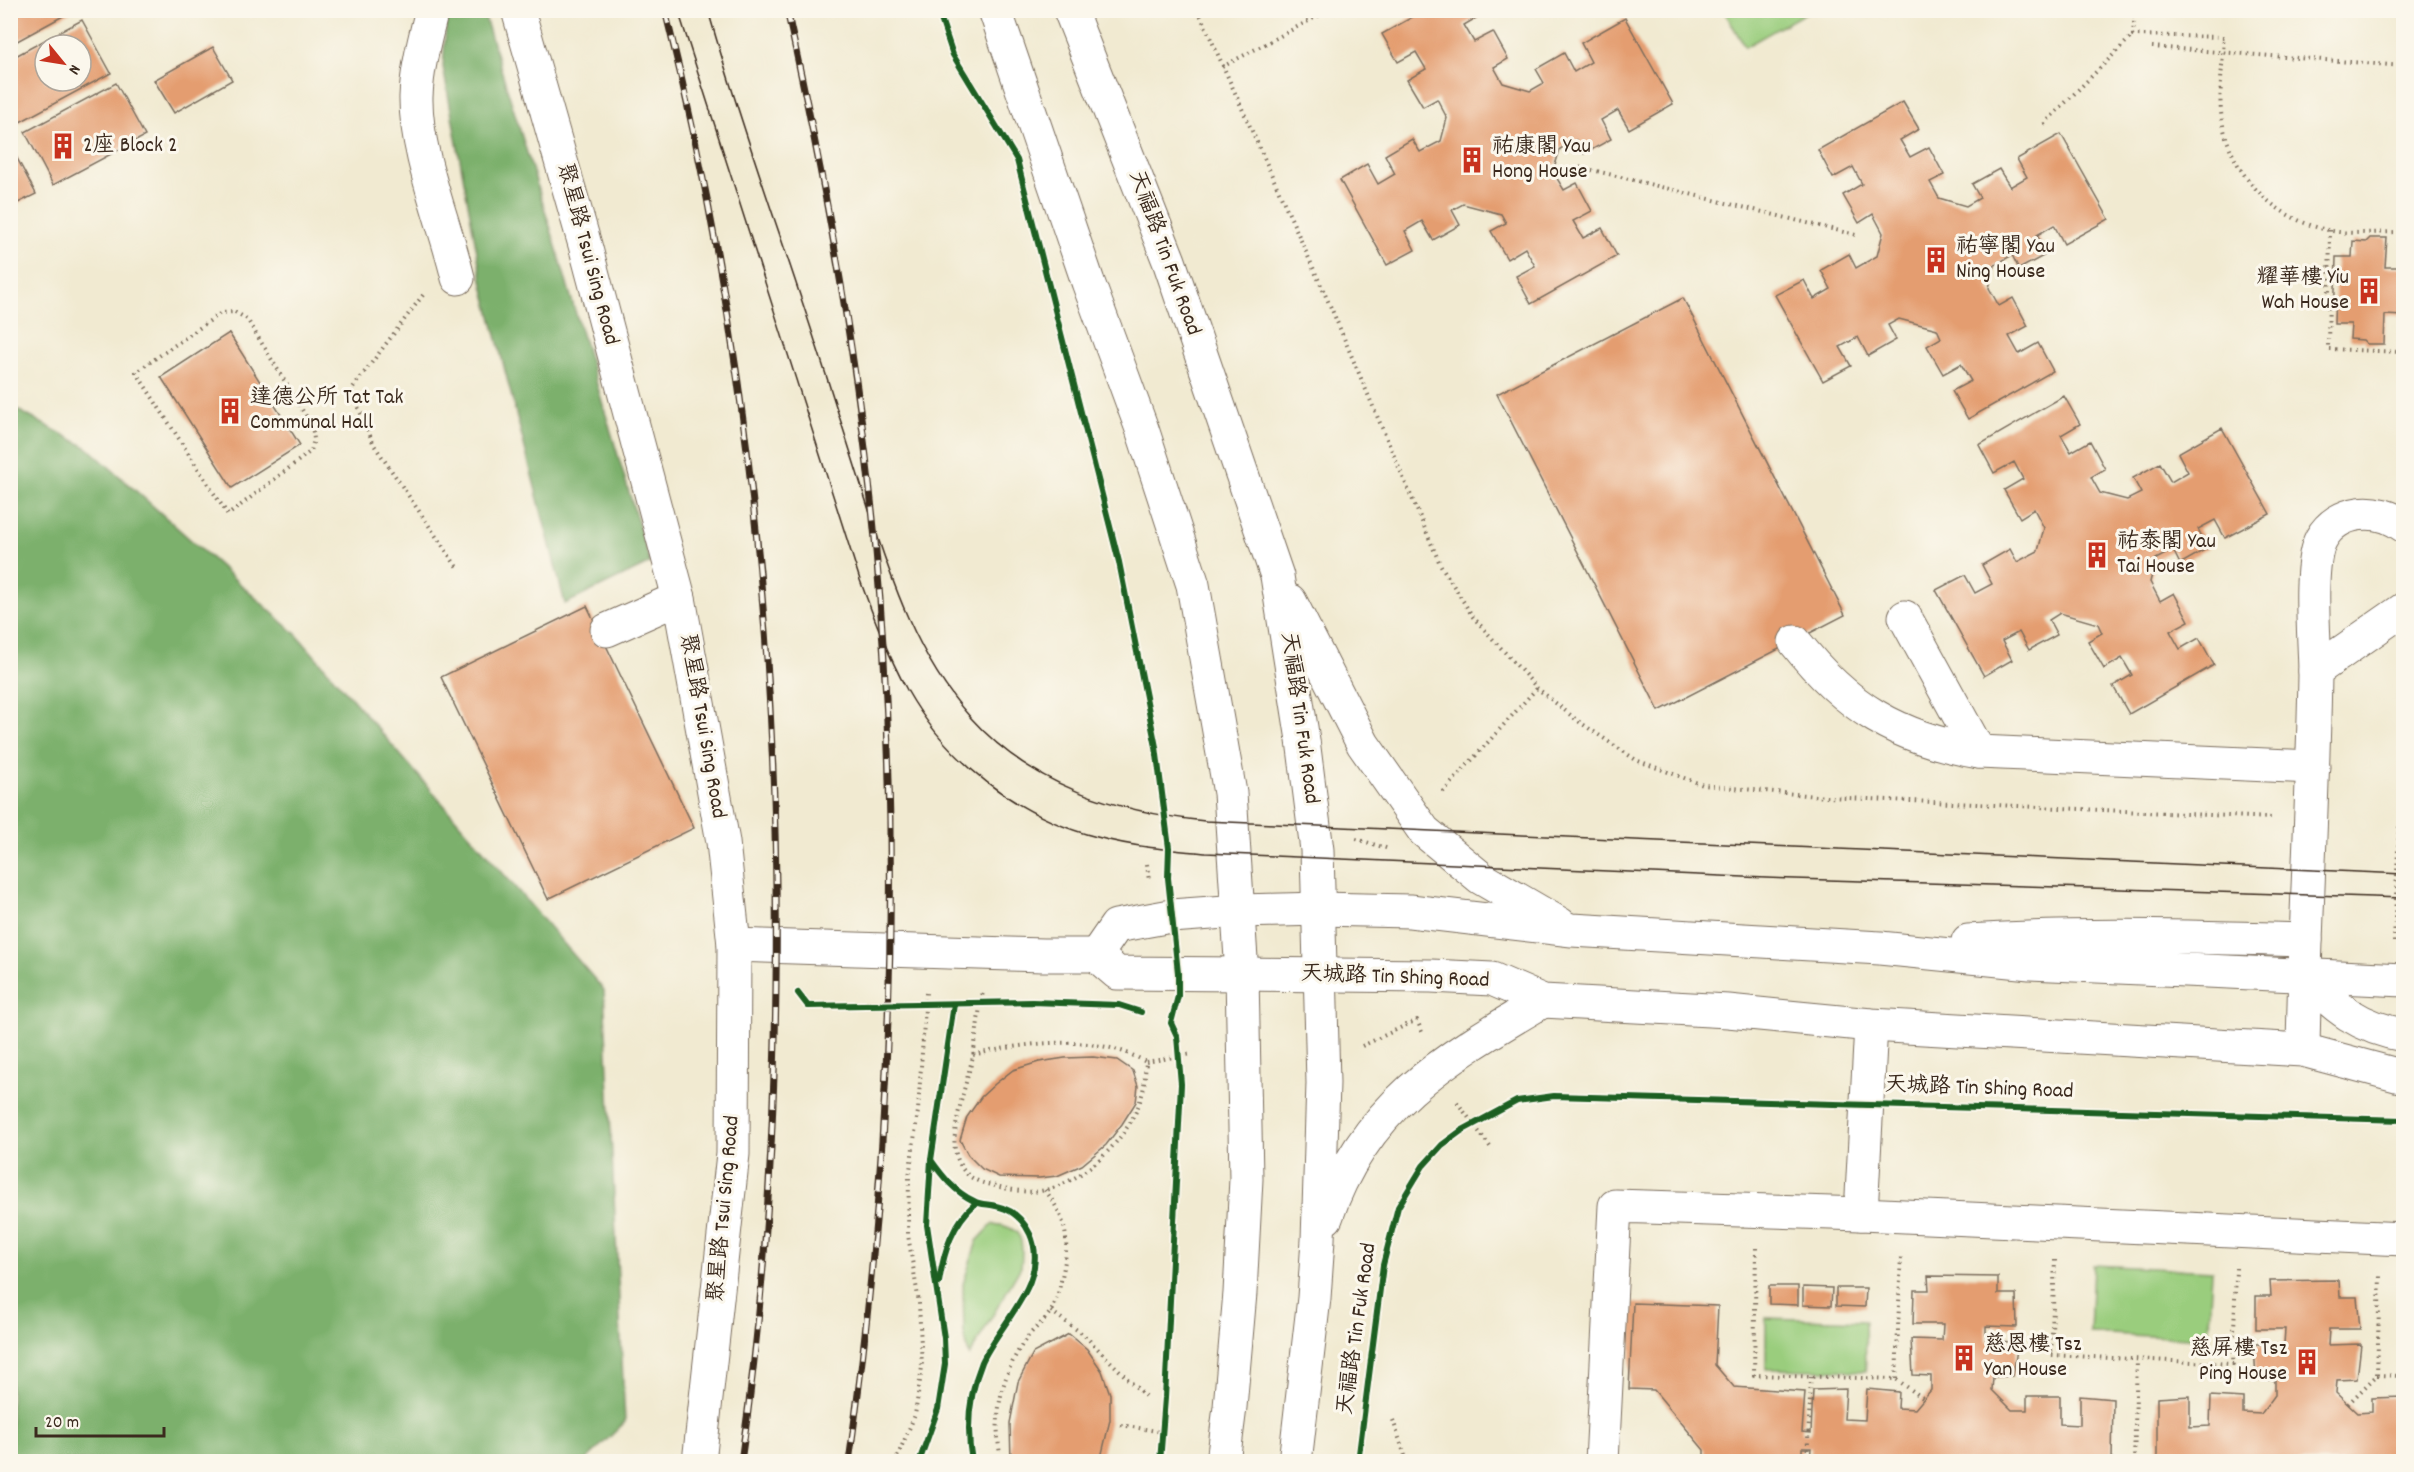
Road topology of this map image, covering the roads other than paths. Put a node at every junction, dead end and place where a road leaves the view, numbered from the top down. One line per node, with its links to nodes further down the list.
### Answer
1 (432, 10): 5 (main road)
2 (518, 10): 8 (main road, 聚星路 Tsui Sing Road)
3 (995, 10): 17 (main road)
4 (1070, 10): 7 (main road, 天福路 Tin Fuk Road)
5 (455, 267)
6 (2403, 526): 13 (main road)
7 (1277, 576): 16 (main road, 天福路 Tin Fuk Road); 18 (main road)
8 (679, 598): 11 (main road); 20 (main road, 聚星路 Tsui Sing Road)
9 (2403, 609): 13 (main road)
10 (1905, 617): 14 (main road)
11 (607, 630)
12 (1795, 642): 14 (main road)
13 (2315, 671): 15 (main road)
14 (1979, 752): 15 (main road)
15 (2313, 767): 19 (main road)
16 (1318, 909): 17 (main road); 18 (main road); 24 (main road, 天福路 Tin Fuk Road)
17 (1239, 911): 22 (main road); 23 (main road)
18 (1572, 930): 21 (main road)
19 (2306, 940): 21 (main road); 25 (main road)
20 (734, 945): 22 (main road); 35 (main road, 聚星路 Tsui Sing Road)
21 (1880, 948): 25 (main road)
22 (1096, 955): 23 (main road, 天城路 Tin Shing Road)
23 (1242, 974): 24 (main road, 天城路 Tin Shing Road); 36 (main road)
24 (1319, 975): 27 (main road, 天城路 Tin Shing Road); 34 (main road, 天福路 Tin Fuk Road)
25 (2305, 976): 26 (main road); 29 (main road); 30 (main road)
26 (2403, 980)
27 (1543, 1001): 28 (main road, 天城路 Tin Shing Road); 34 (main road)
28 (1871, 1025): 30 (main road, 天城路 Tin Shing Road); 32 (main road)
29 (2403, 1035)
30 (2303, 1050): 31 (main road, 天城路 Tin Shing Road)
31 (2403, 1077)
32 (1861, 1214): 33 (main road); 38 (main road)
33 (2392, 1239)
34 (1318, 1240): 37 (main road, 天福路 Tin Fuk Road)
35 (699, 1461)
36 (1223, 1461)
37 (1295, 1461)
38 (1602, 1461)

